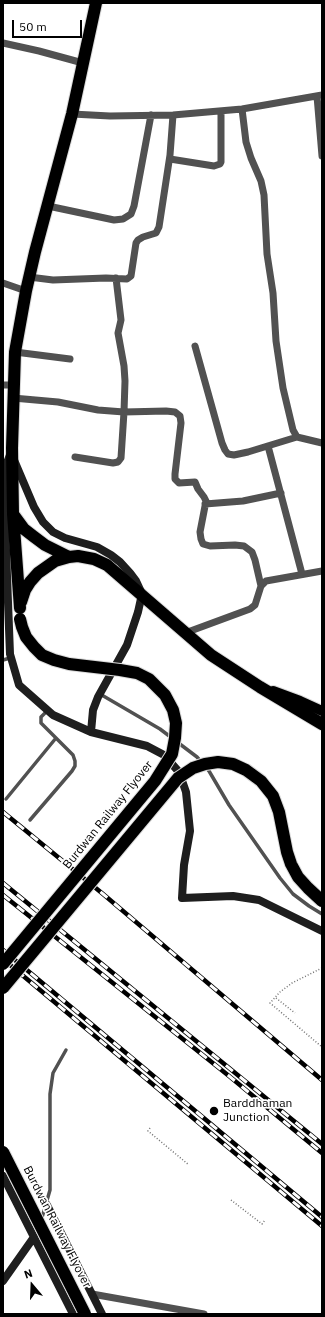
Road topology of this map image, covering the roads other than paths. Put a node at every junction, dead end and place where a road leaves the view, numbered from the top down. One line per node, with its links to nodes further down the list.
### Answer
1 (96, 3): 3 (highway, Burdwan Railway Flyover)
2 (3, 43): 3 (street)
3 (83, 63): 7 (highway, Burdwan Railway Flyover)
4 (320, 96): 5 (street); 10 (street)
5 (242, 109): 6 (street); 23 (street)
6 (221, 111): 9 (street); 11 (street)
7 (72, 114): 8 (street); 12 (highway, Burdwan Railway Flyover)
8 (151, 115): 9 (street); 12 (street)
9 (173, 115): 11 (street)
10 (322, 156)
11 (170, 158): 14 (street)
12 (48, 206): 13 (highway, Burdwan Railway Flyover)
13 (29, 277): 14 (street); 16 (highway, Burdwan Railway Flyover)
14 (116, 278): 22 (street)
15 (3, 283): 16 (street)
16 (26, 290): 18 (highway, Burdwan Railway Flyover)
17 (194, 346): 25 (street)
18 (15, 352): 19 (street); 20 (highway, Burdwan Railway Flyover)
19 (70, 358)
20 (8, 385): 21 (highway, Burdwan Railway Flyover)
21 (13, 398): 22 (street); 26 (highway, Burdwan Railway Flyover)
22 (124, 412): 27 (street); 29 (street)
23 (297, 436): 24 (street); 25 (street)
24 (322, 443)
25 (268, 446): 28 (street)
26 (12, 452): 30 (highway, Burdwan Railway Flyover); 35 (street); 38 (street)
27 (76, 457)
28 (281, 494): 29 (street); 33 (street)
29 (205, 504): 34 (street)
30 (13, 514): 31 (highway); 36 (highway, Burdwan Railway Flyover)
31 (69, 557): 35 (highway); 36 (highway)
32 (322, 570): 33 (street)
33 (302, 574): 34 (street)
34 (261, 586): 37 (street)
35 (142, 594): 37 (highway); 40 (street)
36 (20, 613): 51 (highway, Burdwan Railway Flyover, bridge)
37 (185, 633): 39 (highway)
38 (7, 656): 41 (street)
39 (260, 686): 42 (main road); 43 (highway)
40 (100, 694): 44 (street); 49 (lane)
41 (47, 711): 44 (street); 45 (lane)
42 (322, 712)
43 (322, 724)
44 (92, 732): 50 (street)
45 (56, 738): 46 (lane); 47 (lane)
46 (6, 798)
47 (30, 820)
48 (322, 900): 52 (highway, bridge)
49 (322, 914)
50 (322, 931)
51 (3, 964)
52 (3, 988)
53 (66, 1050): 56 (lane)
54 (3, 1152): 61 (highway, Burdwan Railway Flyover, bridge)
55 (3, 1176): 57 (street)
56 (47, 1205): 57 (lane); 59 (street)
57 (34, 1237): 58 (street); 60 (street)
58 (3, 1281)
59 (92, 1294): 62 (street); 63 (street)
60 (73, 1314)
61 (85, 1314)
62 (102, 1314)
63 (204, 1314)

